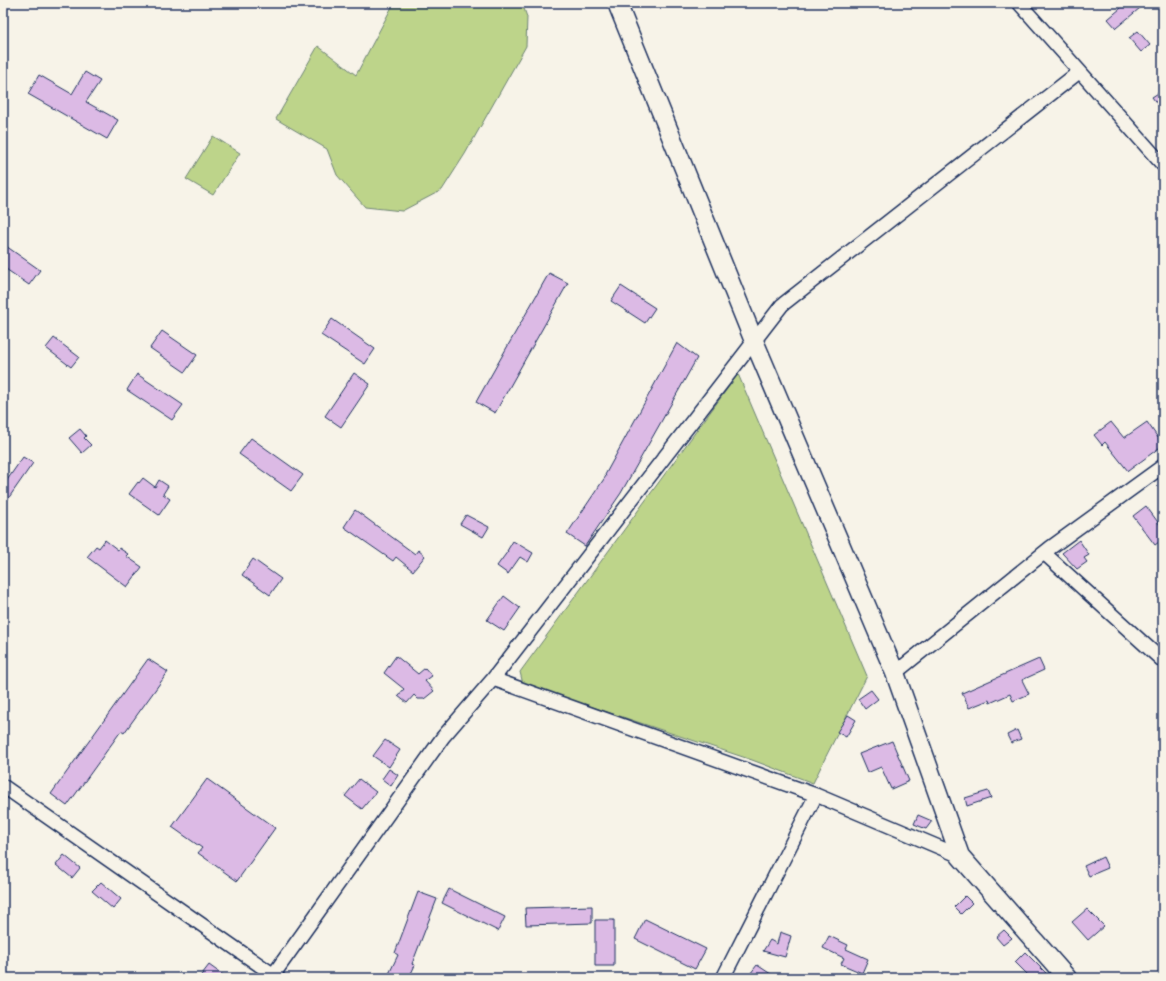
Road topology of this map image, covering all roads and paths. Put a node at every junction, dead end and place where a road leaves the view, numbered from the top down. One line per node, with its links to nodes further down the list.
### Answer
1 (617, 3): 5 (main road)
2 (1019, 3): 3 (street)
3 (1078, 72): 4 (street); 5 (street)
4 (1163, 165)
5 (754, 341): 9 (main road); 10 (street)
6 (1163, 466): 7 (street)
7 (1044, 553): 8 (street); 9 (street)
8 (1163, 661)
9 (895, 673): 13 (main road)
10 (492, 679): 12 (street); 14 (street)
11 (3, 786): 14 (street)
12 (816, 795): 13 (street); 15 (street)
13 (960, 856): 16 (main road)
14 (274, 977)
15 (723, 978)
16 (1066, 978)

